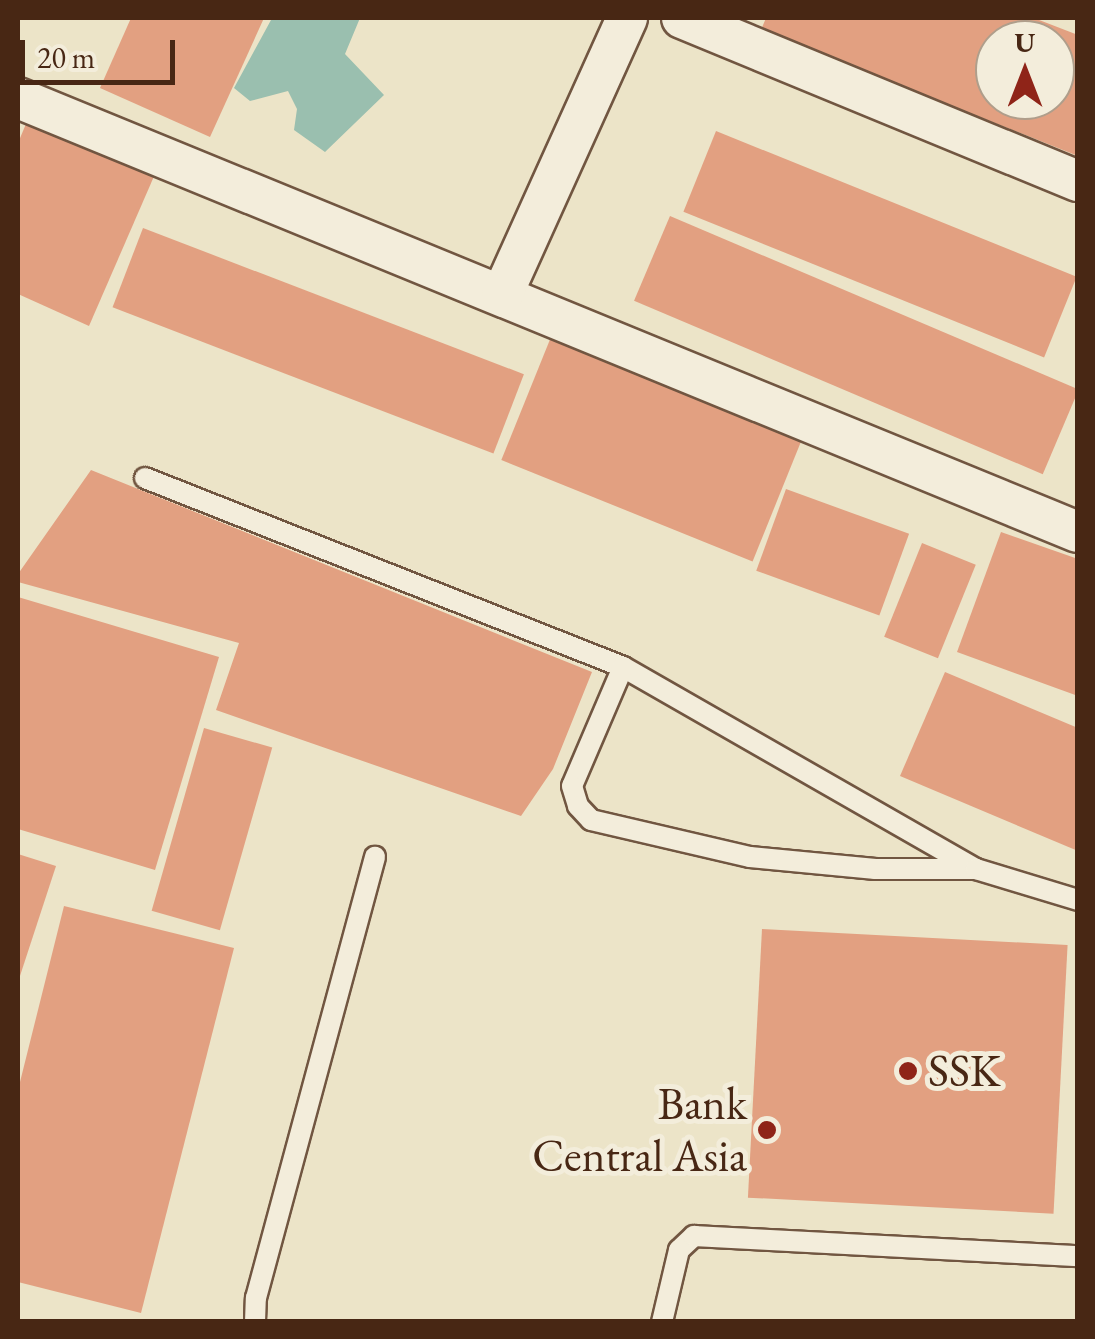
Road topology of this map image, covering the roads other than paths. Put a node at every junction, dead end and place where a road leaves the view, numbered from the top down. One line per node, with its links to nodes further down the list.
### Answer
1 (626, 18): 5 (street)
2 (682, 18): 4 (street)
3 (18, 98): 5 (street)
4 (1078, 182)
5 (502, 295): 7 (street)
6 (145, 478): 8 (lane)
7 (1078, 532)
8 (623, 666): 10 (lane); 10 (lane)
9 (375, 857): 13 (lane)
10 (976, 868): 11 (lane)
11 (1078, 900)
12 (1078, 1256): 14 (lane)
13 (255, 1322)
14 (662, 1322)

